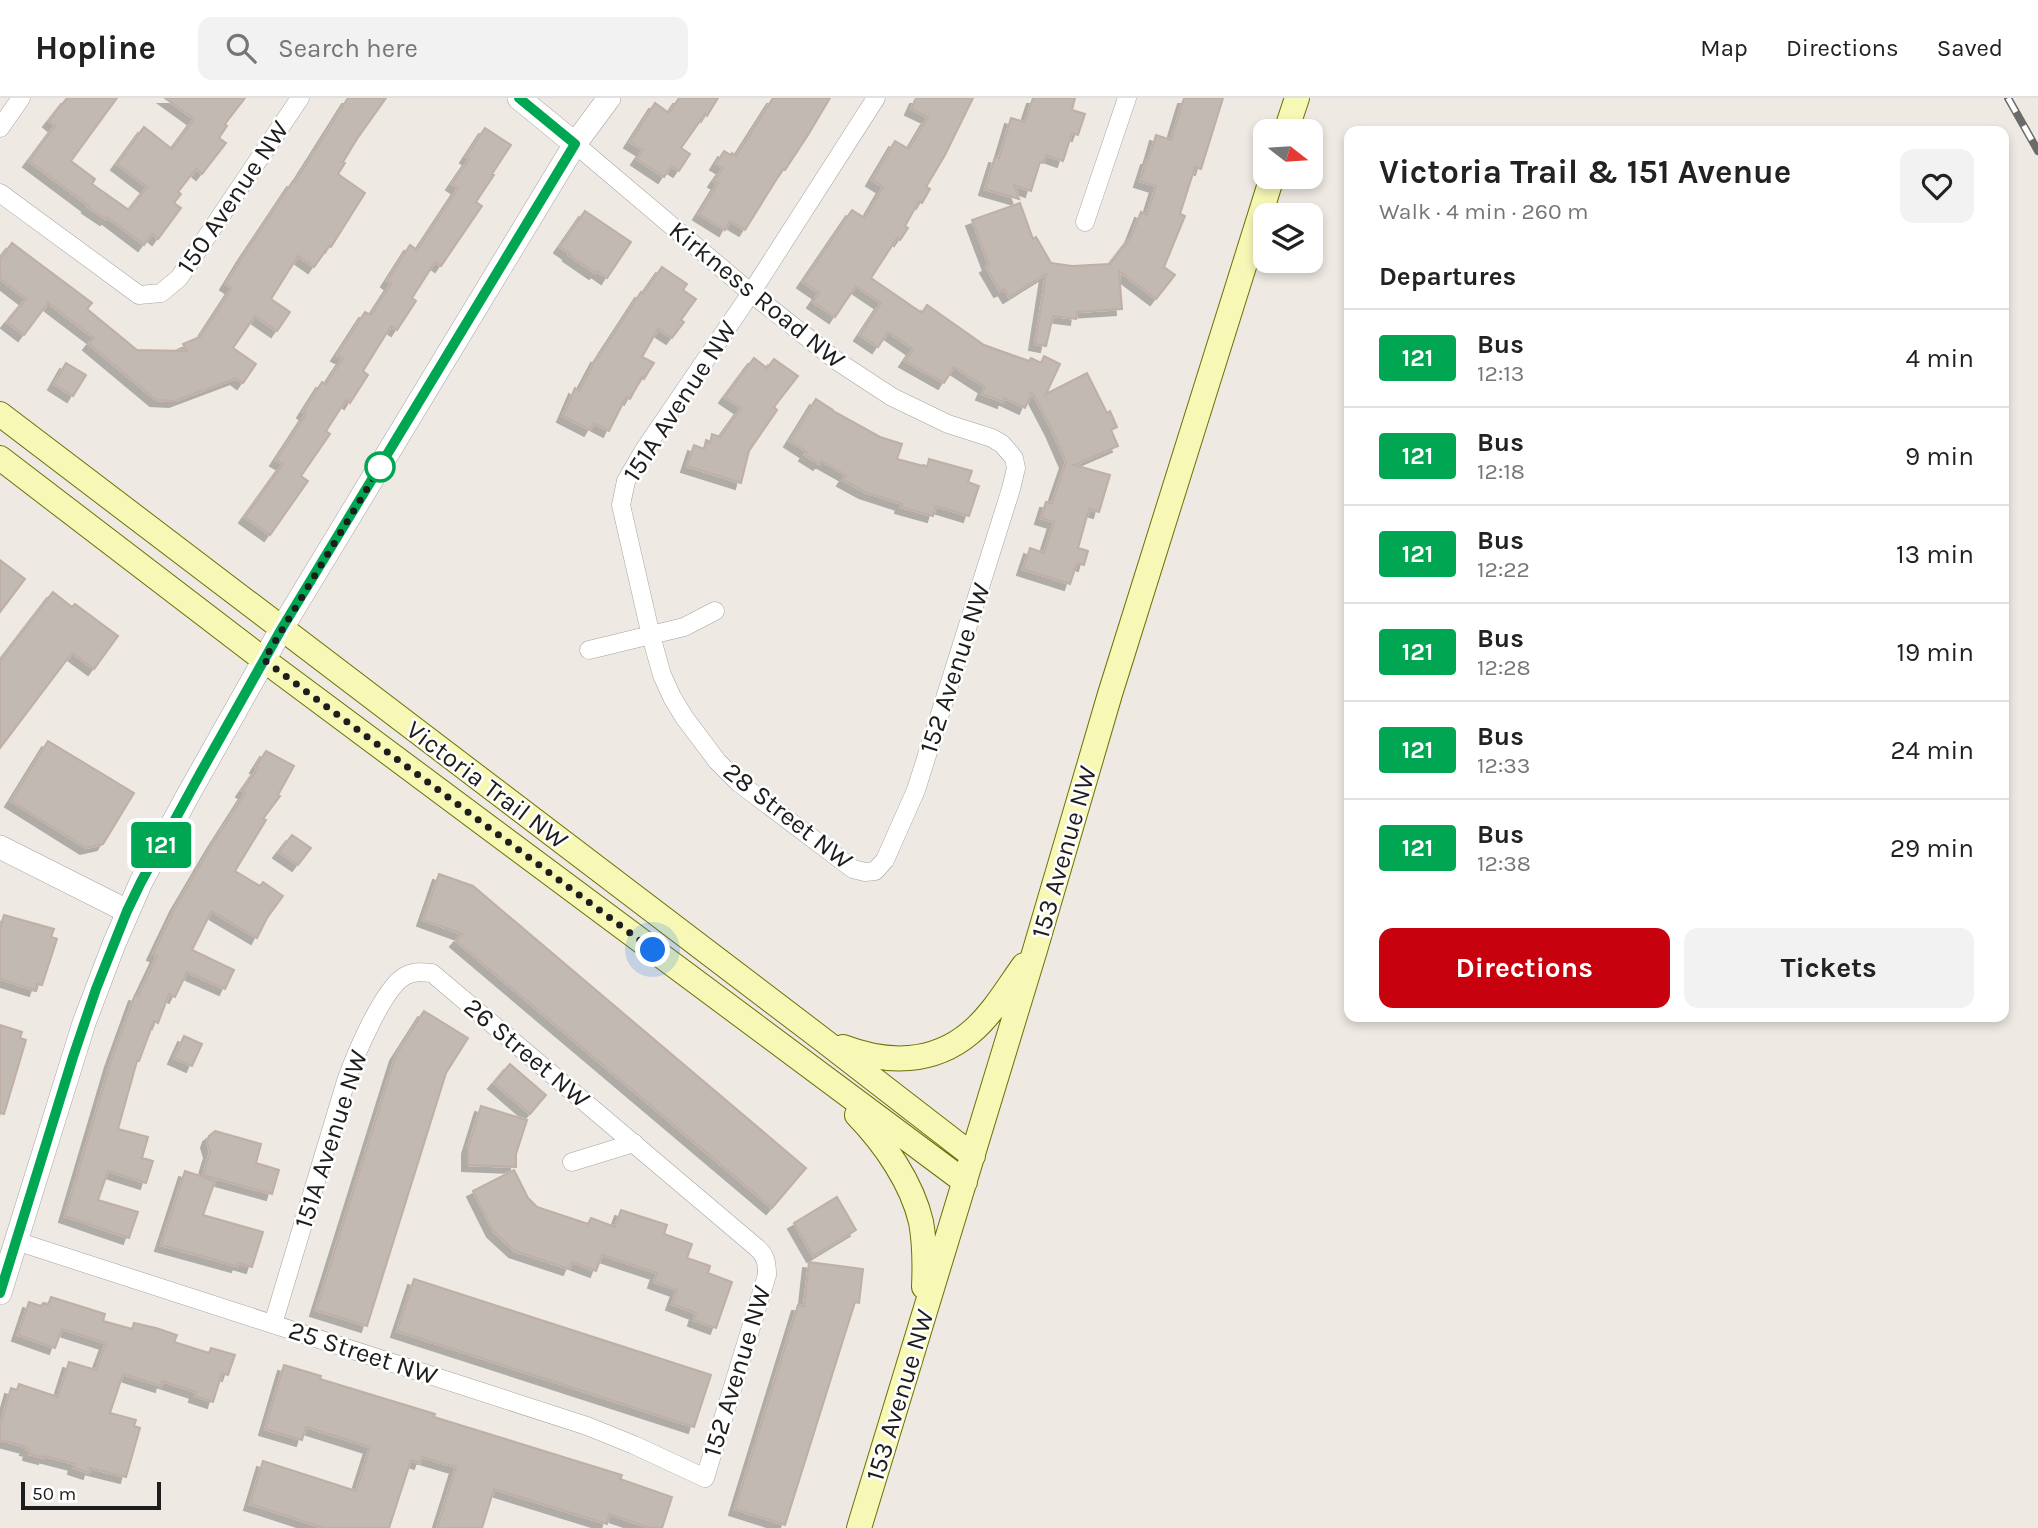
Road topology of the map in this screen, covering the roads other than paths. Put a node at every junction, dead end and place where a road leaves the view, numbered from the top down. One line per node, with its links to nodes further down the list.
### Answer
1 (21, 98): 9 (street)
2 (300, 98): 12 (street, 150 Avenue NW)
3 (519, 98): 10 (street, Kirkness Road NW)
4 (609, 98): 10 (street)
5 (876, 98): 14 (street, 151A Avenue NW)
6 (1127, 98): 13 (street)
7 (1297, 98): 8 (main road)
8 (1290, 119)
9 (0, 128)
10 (575, 144): 14 (street, Kirkness Road NW); 20 (street)
11 (1268, 189): 27 (main road, 153 Avenue NW)
12 (0, 193)
13 (1085, 222)
14 (751, 293): 17 (street, Kirkness Road NW); 18 (street, 151A Avenue NW)
15 (0, 414): 20 (main road, Victoria Trail NW)
16 (0, 458): 23 (main road, Victoria Trail NW)
17 (1014, 458): 25 (street, 152 Avenue NW)
18 (623, 493): 21 (street, 28 Street NW)
19 (715, 611): 21 (street)
20 (282, 628): 23 (street); 29 (main road, Victoria Trail NW)
21 (650, 636): 22 (street); 25 (street, 28 Street NW)
22 (589, 650)
23 (264, 660): 26 (street); 30 (main road, Victoria Trail NW)
24 (0, 847): 26 (street)
25 (874, 871)
26 (127, 911): 35 (street)
27 (1035, 950): 29 (main road); 32 (main road, 153 Avenue NW)
28 (417, 972): 31 (street, 26 Street NW); 39 (street, 151A Avenue NW)
29 (823, 1040): 32 (main road, Victoria Trail NW)
30 (805, 1063): 34 (main road, Victoria Trail NW); 38 (main road)
31 (634, 1143): 33 (street); 36 (street, 26 Street NW)
32 (973, 1156): 34 (main road, 153 Avenue NW)
33 (572, 1162)
34 (965, 1182): 38 (main road, 153 Avenue NW)
35 (16, 1241): 37 (street); 39 (street, 25 Street NW)
36 (767, 1264): 40 (street, 152 Avenue NW)
37 (0, 1293)
38 (922, 1323): 41 (main road, 153 Avenue NW)
39 (273, 1324): 40 (street, 25 Street NW)
40 (705, 1478)
41 (859, 1528)

